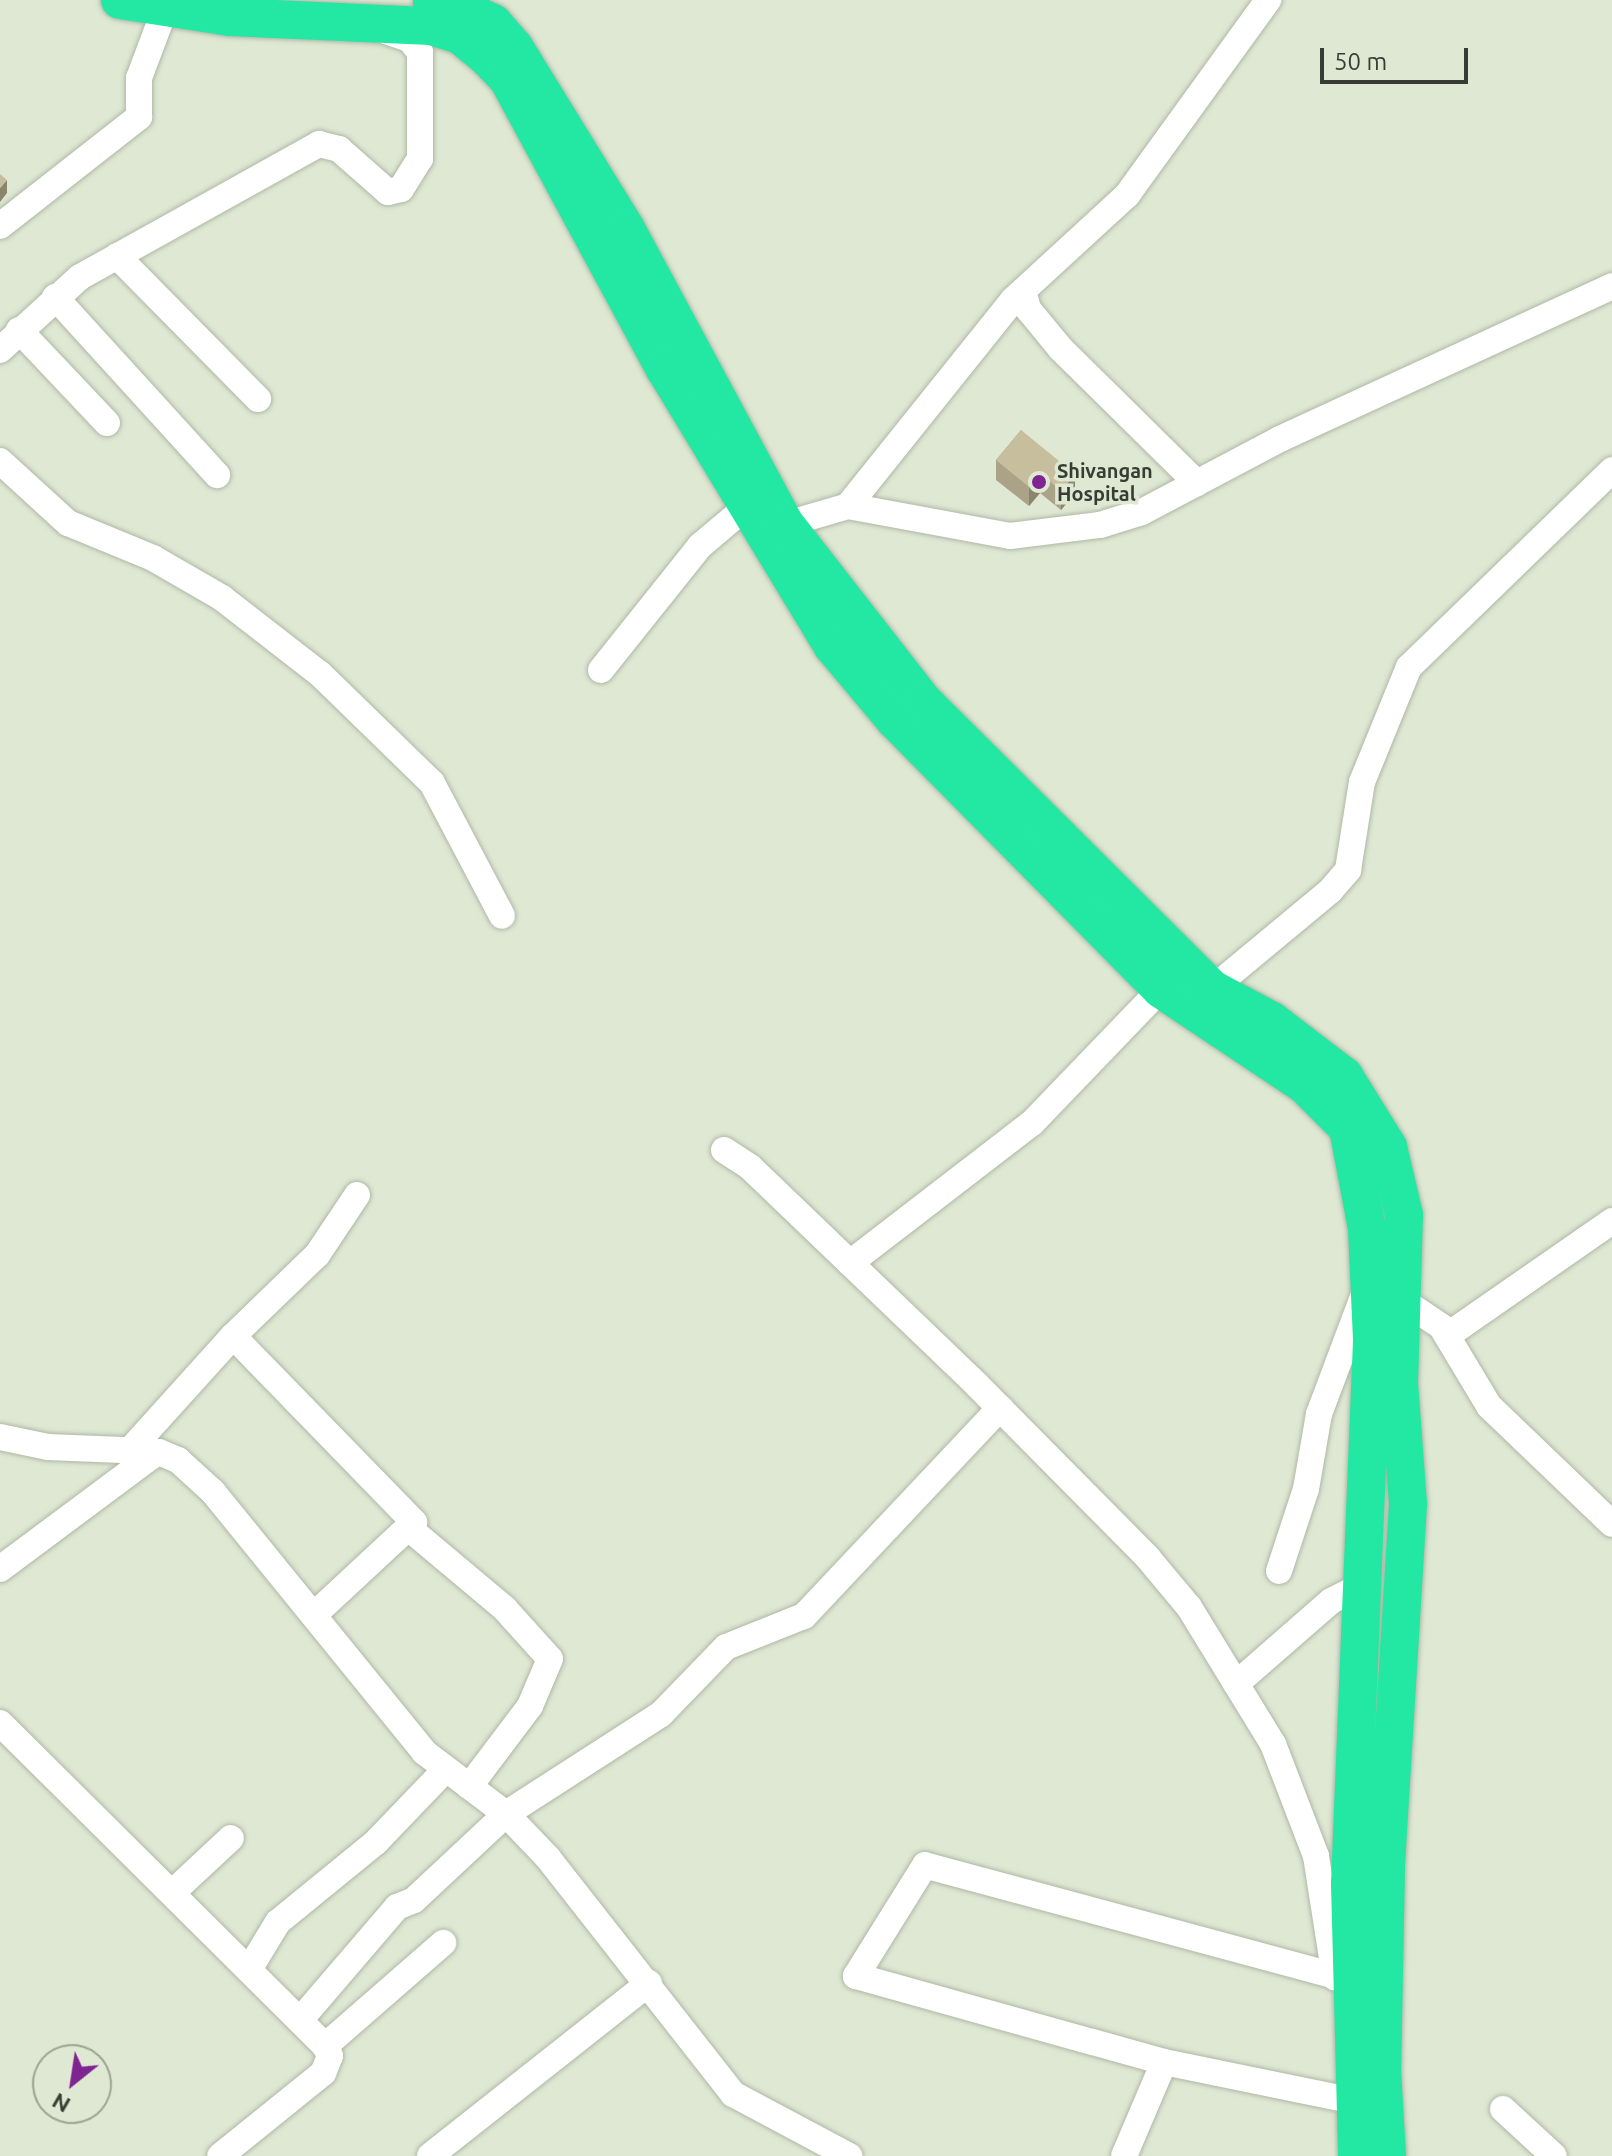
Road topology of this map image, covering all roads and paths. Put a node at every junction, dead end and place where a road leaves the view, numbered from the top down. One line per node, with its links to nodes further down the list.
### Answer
1 (120, 0): 4 (highway)
2 (333, 0): 20 (highway)
3 (1268, 0): 9 (street)
4 (165, 9): 5 (highway); 6 (street)
5 (373, 26): 7 (street); 20 (highway)
6 (0, 226)
7 (117, 256): 10 (street); 13 (street)
8 (1612, 286): 18 (street)
9 (1024, 294): 18 (street); 19 (street)
10 (55, 297): 11 (street); 17 (street)
11 (19, 330): 12 (street); 14 (street)
12 (0, 350)
13 (258, 399)
14 (107, 423)
15 (0, 461): 22 (street)
16 (1612, 470): 24 (street)
17 (217, 475)
18 (1197, 483): 19 (street)
19 (848, 506): 20 (street)
20 (763, 521): 21 (street); 23 (highway); 24 (highway)
21 (601, 670)
22 (502, 916)
23 (1161, 989): 28 (street); 29 (highway)
24 (1212, 989): 29 (highway)
25 (724, 1150): 28 (street)
26 (357, 1195): 31 (street)
27 (1612, 1221): 30 (street)
28 (850, 1263): 32 (street)
29 (1385, 1287): 30 (street); 39 (street); 40 (highway); 63 (highway)
30 (1444, 1331): 36 (street)
31 (233, 1336): 34 (street); 37 (street)
32 (1000, 1408): 42 (street); 46 (street)
33 (0, 1437): 34 (street)
34 (131, 1449): 35 (street)
35 (159, 1452): 38 (street); 41 (street)
36 (1612, 1524)
37 (411, 1530): 41 (street); 45 (street)
38 (0, 1569)
39 (1279, 1571)
40 (1366, 1583): 42 (street); 51 (highway)
41 (314, 1615): 44 (street)
42 (1236, 1684): 51 (street)
43 (0, 1723): 48 (street)
44 (444, 1771): 45 (street); 50 (street)
45 (469, 1787): 46 (street)
46 (506, 1814): 52 (street); 53 (street)
47 (231, 1838): 48 (street)
48 (173, 1892): 50 (street)
49 (443, 1943): 54 (street)
50 (250, 1968): 53 (street)
51 (1345, 1980): 55 (street); 56 (highway)
52 (649, 1983): 59 (street); 60 (street)
53 (301, 2019): 54 (street)
54 (325, 2046): 58 (street)
55 (1164, 2062): 56 (street); 61 (street)
56 (1354, 2101): 62 (highway)
57 (1503, 2109): 64 (street)
58 (220, 2156)
59 (430, 2156)
60 (849, 2156)
61 (1124, 2156)
62 (1357, 2156)
63 (1387, 2156)
64 (1554, 2156)

